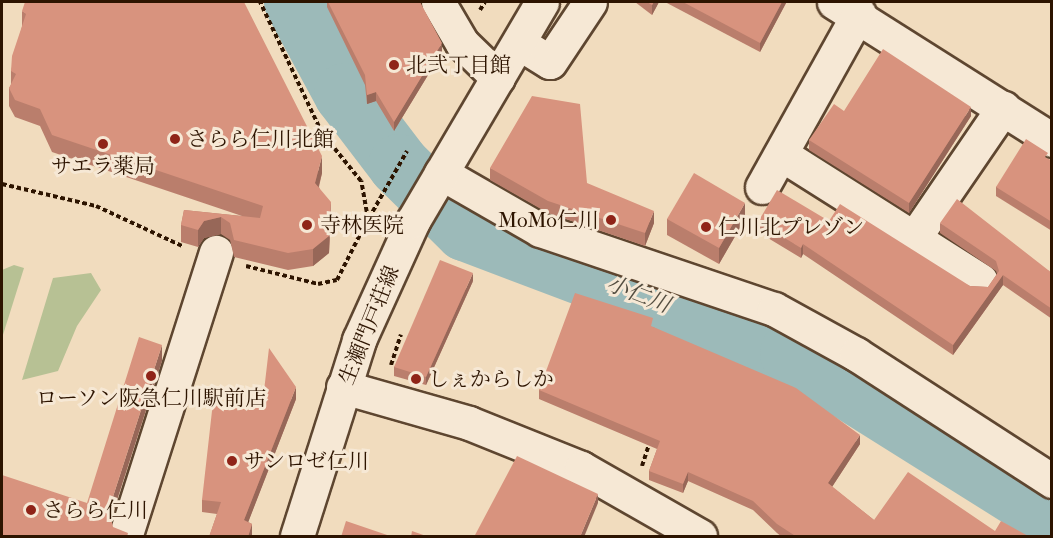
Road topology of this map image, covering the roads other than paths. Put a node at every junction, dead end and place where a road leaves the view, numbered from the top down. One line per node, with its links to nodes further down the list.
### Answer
1 (542, 2): 5 (street, 生瀬門戸荘線)
2 (590, 2): 5 (street)
3 (445, 6): 6 (street)
4 (847, 7): 7 (street); 9 (street)
5 (519, 43): 6 (street, 生瀬門戸荘線)
6 (498, 78): 10 (street, 生瀬門戸荘線)
7 (1003, 108): 8 (street); 12 (street)
8 (1052, 140)
9 (781, 154): 11 (street); 12 (street)
10 (441, 173): 15 (street, 生瀬門戸荘線); 16 (street)
11 (762, 187)
12 (914, 238): 14 (street)
13 (214, 255): 17 (street, bridge)
14 (980, 280)
15 (343, 387): 18 (street, 生瀬門戸荘線); 19 (street)
16 (1052, 481)
17 (127, 531)
18 (297, 537)
19 (700, 537)

